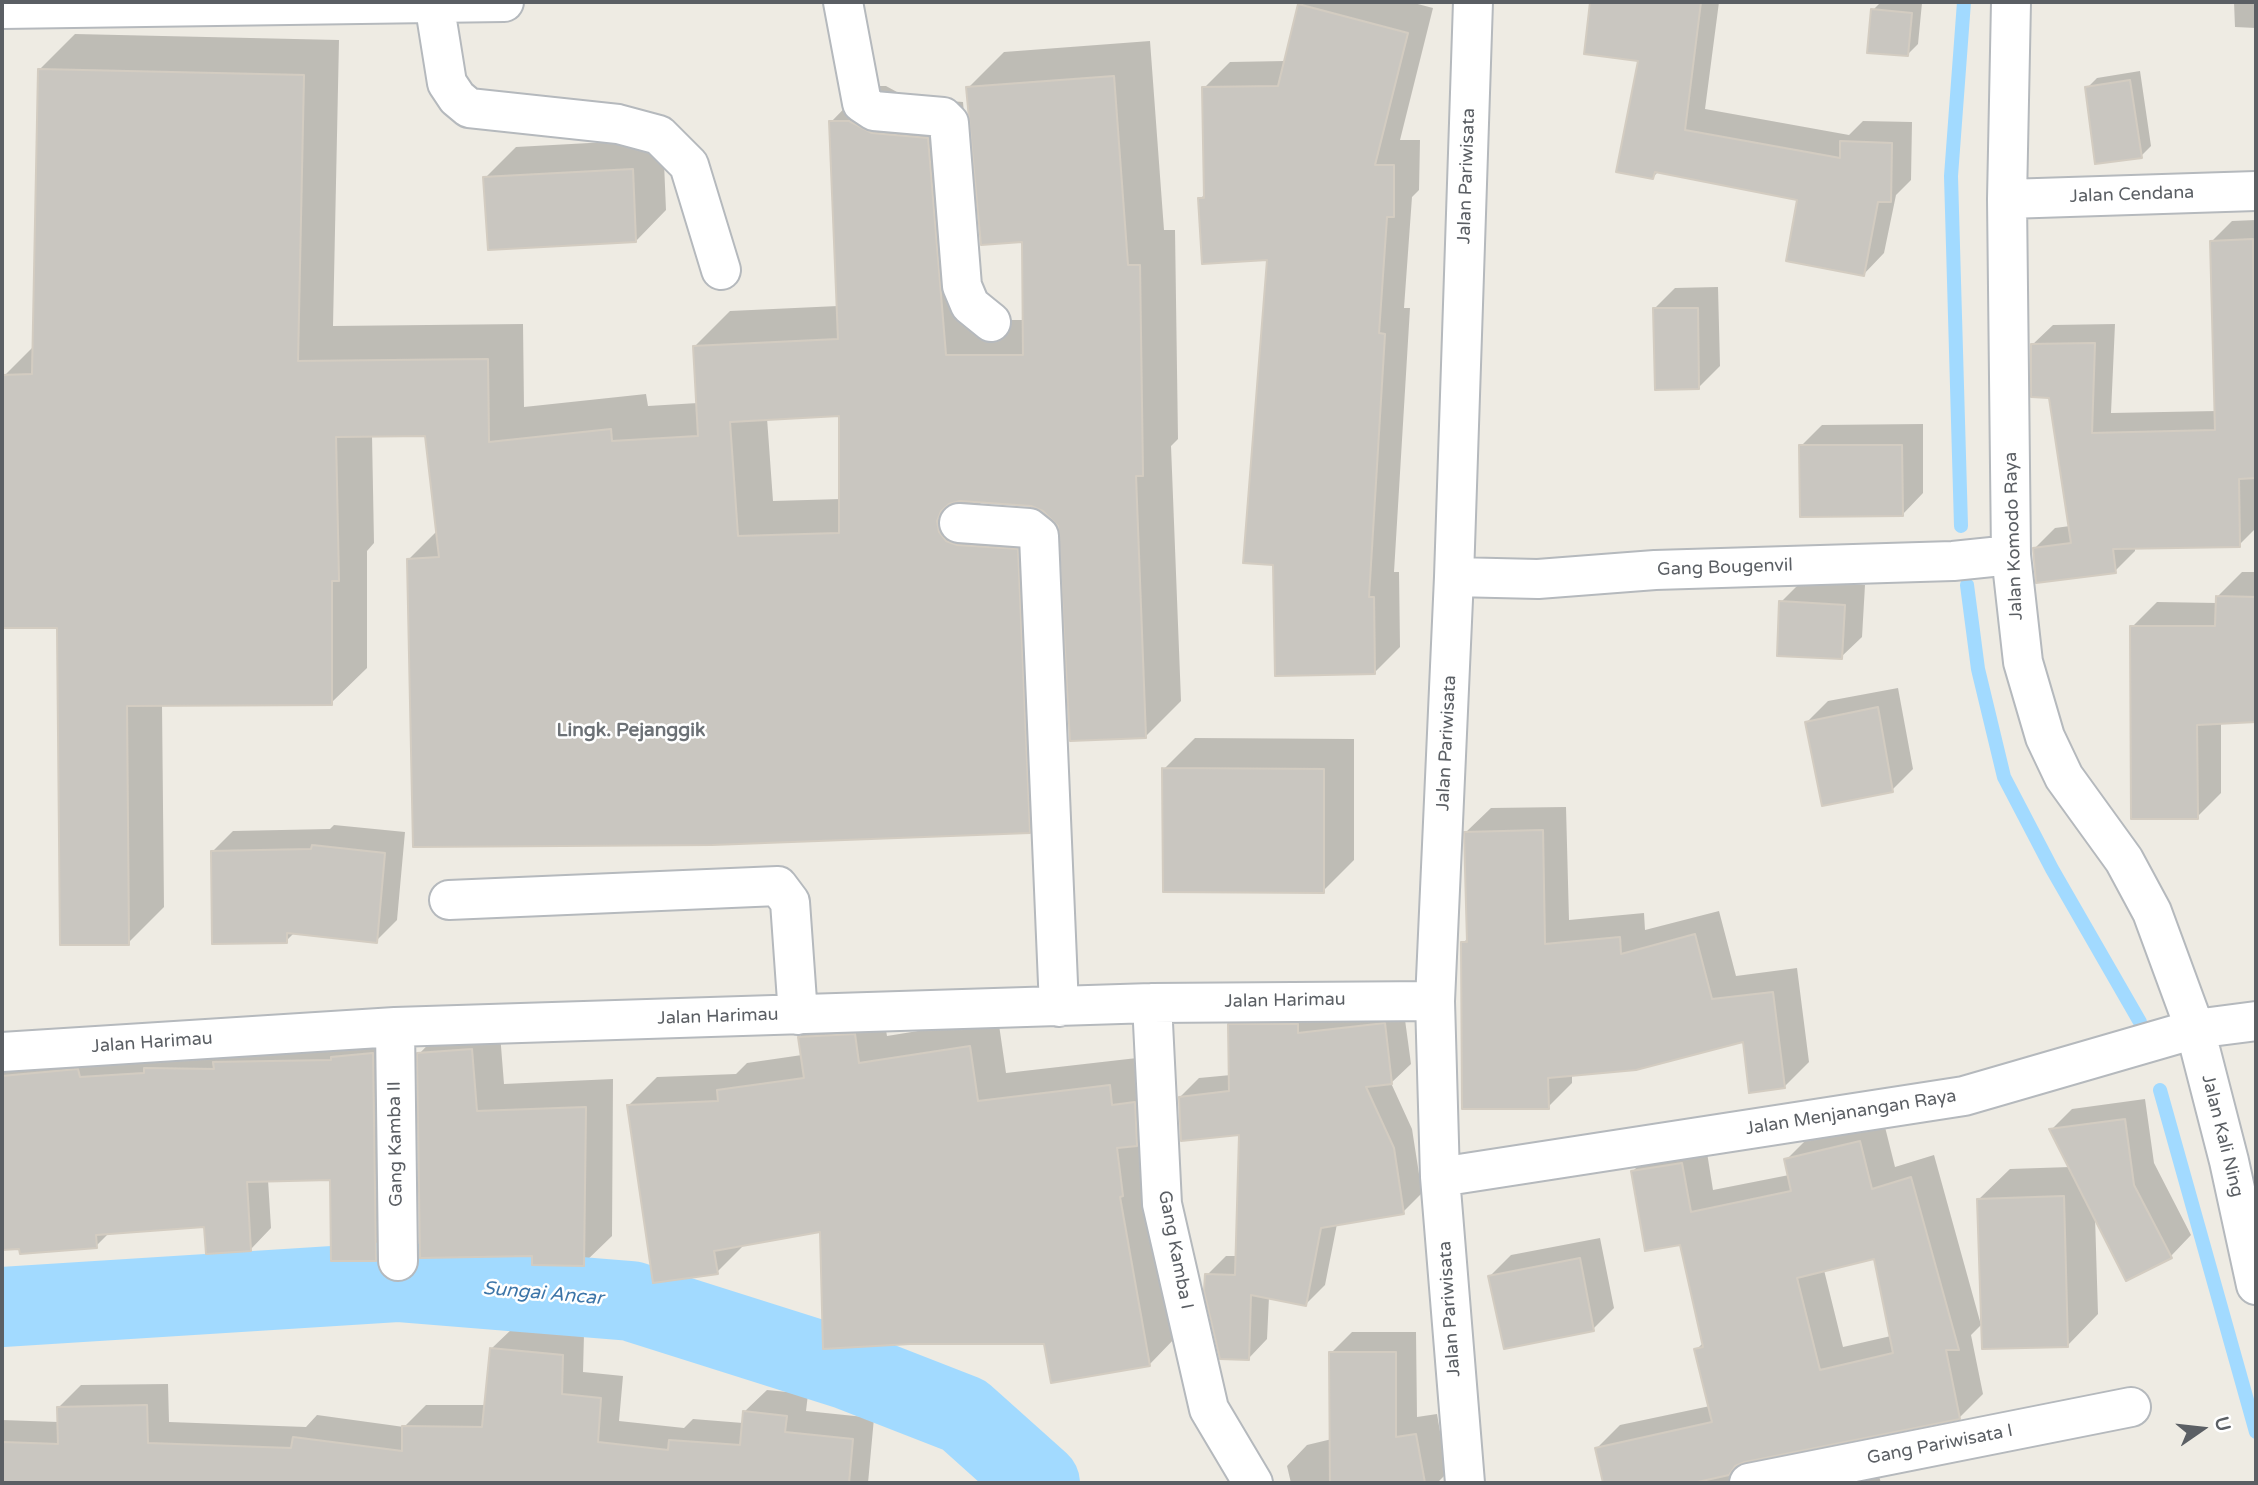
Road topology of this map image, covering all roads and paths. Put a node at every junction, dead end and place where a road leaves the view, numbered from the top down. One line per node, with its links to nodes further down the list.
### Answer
1 (504, 2): 5 (street)
2 (843, 2): 10 (street)
3 (1473, 2): 13 (street, Jalan Pariwisata)
4 (2011, 2): 8 (street, Jalan Komodo Raya)
5 (434, 3): 6 (street); 9 (street)
6 (2, 9)
7 (2256, 191): 8 (street, Jalan Cendana)
8 (2007, 199): 12 (street, Jalan Komodo Raya)
9 (721, 270)
10 (991, 321)
11 (959, 523): 17 (street)
12 (2003, 555): 13 (street, Gang Bougenvil); 21 (street, Jalan Komodo Raya)
13 (1454, 577): 15 (street, Jalan Pariwisata)
14 (449, 900): 18 (street)
15 (1435, 1001): 16 (street, Jalan Harimau); 23 (street, Jalan Pariwisata)
16 (1152, 1003): 17 (street, Jalan Harimau); 27 (street, Gang Kamba I)
17 (1059, 1007): 18 (street, Jalan Harimau)
18 (798, 1015): 20 (street, Jalan Harimau)
19 (2256, 1021): 21 (street, Jalan Menjanangan Raya)
20 (395, 1027): 22 (street, Jalan Harimau); 24 (street, Gang Kamba II)
21 (2195, 1029): 23 (street, Jalan Menjanangan Raya); 25 (street, Jalan Kali Ning)
22 (2, 1052)
23 (1440, 1177): 28 (street, Jalan Pariwisata)
24 (398, 1261)
25 (2256, 1285)
26 (2131, 1407): 29 (street, Gang Pariwisata I)
27 (1253, 1483)
28 (1465, 1483)
29 (1749, 1483)

